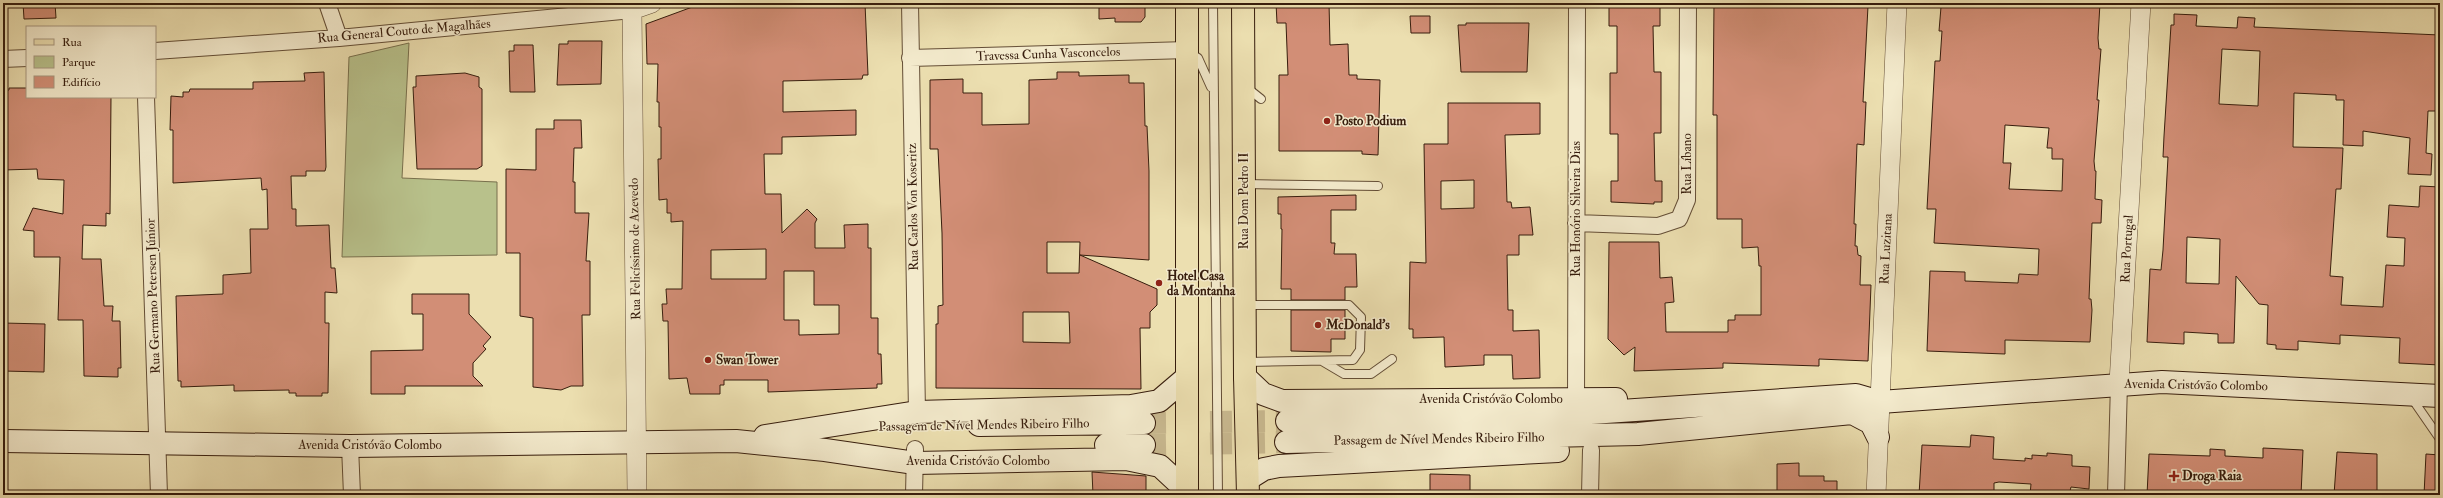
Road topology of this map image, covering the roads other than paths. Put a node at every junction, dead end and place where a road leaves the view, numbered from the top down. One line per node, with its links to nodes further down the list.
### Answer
1 (327, 3): 12 (street)
2 (652, 3): 11 (street, Rua General Couto de Magalhães)
3 (910, 3): 16 (street, Rua Carlos Von Koseritz)
4 (1187, 3): 13 (main road)
5 (1213, 3): 19 (lane)
6 (1243, 3): 18 (main road, Rua Dom Pedro II)
7 (1577, 3): 24 (street, Rua Honório Silveira Dias)
8 (1688, 3): 24 (street, Rua Líbano)
9 (1897, 3): 33 (street, Rua Luzitana)
10 (2141, 3): 30 (street, Rua Portugal)
11 (631, 6): 12 (street, Rua General Couto de Magalhães); 44 (street, Rua Felicíssimo de Azevedo)
12 (339, 38): 14 (street, Rua General Couto de Magalhães)
13 (1187, 50): 16 (street, Travessa Cunha Vasconcelos); 19 (lane); 29 (main road)
14 (156, 51)
15 (26, 58): 17 (street)
16 (910, 58): 35 (street, Rua Carlos Von Koseritz)
17 (3, 59)
18 (1243, 86): 21 (lane); 22 (main road, Rua Dom Pedro II)
19 (1212, 90): 56 (lane)
20 (146, 98): 43 (street, Rua Germano Petersen Júnior)
21 (1261, 99)
22 (1244, 184): 23 (lane); 25 (main road, Rua Dom Pedro II)
23 (1378, 186)
24 (1576, 223): 34 (street, Rua Honório Silveira Dias)
25 (1245, 305): 27 (lane); 28 (main road, Rua Dom Pedro II)
26 (1392, 360): 27 (lane)
27 (1321, 361): 28 (lane)
28 (1245, 370): 34 (main road, Avenida Cristóvão Colombo); 50 (main road, Rua Dom Pedro II)
29 (1186, 378): 35 (main road, Avenida Cristóvão Colombo); 51 (main road)
30 (2119, 383): 31 (main road, Avenida Cristóvão Colombo); 33 (main road, Avenida Cristóvão Colombo); 59 (street, Rua Portugal)
31 (2409, 394): 32 (main road, Avenida Cristóvão Colombo); 40 (lane)
32 (2440, 396)
33 (1880, 402): 34 (main road, Avenida Cristóvão Colombo); 36 (main road, Avenida Cristóvão Colombo); 39 (street, Rua Luzitana)
34 (1576, 406): 45 (main road, Passagem de Nível Mendes Ribeiro Filho)
35 (917, 412): 38 (main road, Avenida Cristóvão Colombo)
36 (1852, 413): 39 (main road); 45 (main road, Avenida Cristóvão Colombo)
37 (1144, 423): 38 (main road, Passagem de Nível Mendes Ribeiro Filho)
38 (824, 427): 42 (main road, Avenida Cristóvão Colombo)
39 (1878, 437): 58 (street, Rua Luzitana)
40 (2440, 439)
41 (3, 441): 43 (main road, Avenida Cristóvão Colombo)
42 (736, 441): 44 (main road, Avenida Cristóvão Colombo); 48 (main road, Avenida Cristóvão Colombo)
43 (158, 442): 47 (main road, Avenida Cristóvão Colombo); 52 (street, Rua Germano Petersen Júnior)
44 (636, 442): 47 (main road, Avenida Cristóvão Colombo); 54 (street, Rua Felicíssimo de Azevedo)
45 (1591, 443): 50 (main road, Avenida Cristóvão Colombo); 57 (street)
46 (1144, 445): 49 (main road, Passagem de Nível Mendes Ribeiro Filho)
47 (350, 446): 53 (street)
48 (825, 450): 49 (main road, Passagem de Nível Mendes Ribeiro Filho)
49 (915, 456): 51 (main road, Avenida Cristóvão Colombo); 55 (street)
50 (1248, 487)
51 (1187, 493)
52 (159, 495)
53 (352, 495)
54 (637, 495)
55 (914, 495)
56 (1218, 495)
57 (1590, 495)
58 (1876, 495)
59 (2116, 495)

